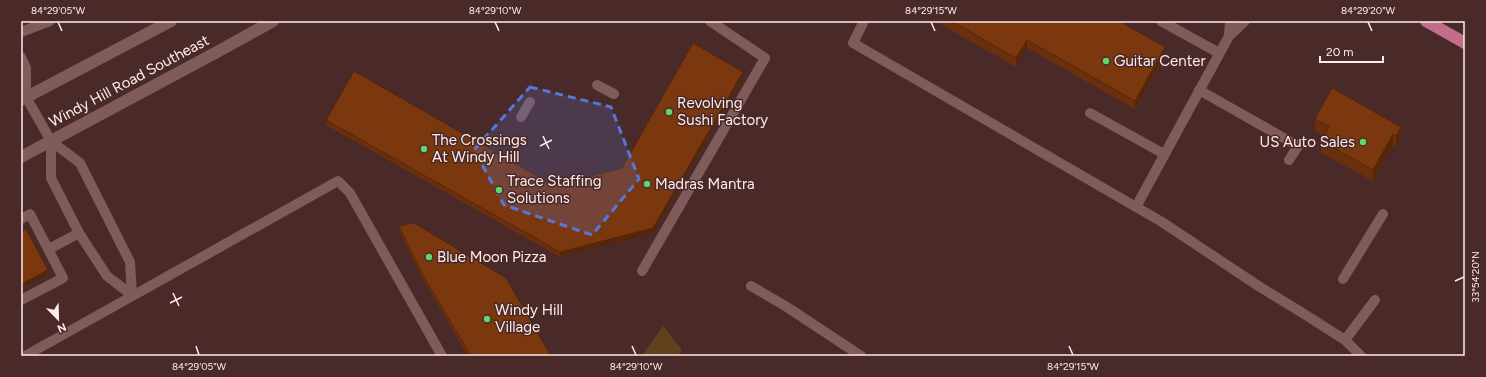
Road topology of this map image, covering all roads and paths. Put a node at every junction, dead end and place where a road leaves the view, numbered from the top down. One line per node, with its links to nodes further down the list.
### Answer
1 (50, 21): 10 (lane)
2 (171, 21): 18 (main road)
3 (273, 21): 22 (main road, Windy Hill Road Southeast)
4 (710, 21): 31 (lane)
5 (864, 21): 26 (lane)
6 (1162, 21): 13 (lane)
7 (1230, 21): 11 (lane)
8 (1245, 21): 11 (lane)
9 (1426, 21): 12 (main road)
10 (21, 32)
11 (1229, 36): 13 (lane)
12 (1465, 43)
13 (1219, 53): 16 (lane)
14 (21, 57): 18 (lane)
15 (596, 85): 17 (lane)
16 (1199, 90): 23 (lane); 25 (lane)
17 (614, 94)
18 (23, 97): 22 (lane)
19 (530, 102): 21 (lane)
20 (1090, 113): 23 (lane)
21 (521, 117)
22 (51, 141): 24 (main road, Windy Hill Road Southeast); 29 (lane); 34 (lane)
23 (1164, 154): 26 (lane)
24 (21, 157)
25 (1289, 160)
26 (1136, 207): 37 (lane)
27 (1383, 214): 32 (lane)
28 (21, 219): 30 (lane)
29 (78, 233): 30 (lane); 34 (lane)
30 (49, 249): 35 (lane)
31 (642, 272)
32 (1343, 279)
33 (751, 286): 40 (lane)
34 (132, 295): 38 (lane); 39 (lane)
35 (21, 300)
36 (1375, 300): 37 (lane)
37 (1345, 340): 41 (lane)
38 (25, 356)
39 (442, 356)
40 (861, 356)
41 (1361, 356)

